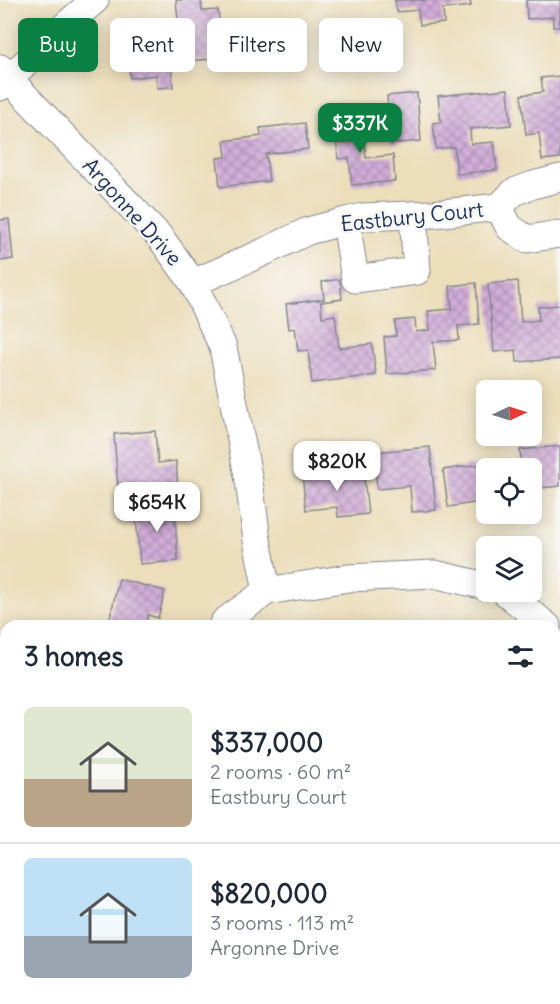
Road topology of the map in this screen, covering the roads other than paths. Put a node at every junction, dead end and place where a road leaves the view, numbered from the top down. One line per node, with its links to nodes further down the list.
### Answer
1 (95, 0): 2 (street)
2 (3, 78): 8 (street, Argonne Drive)
3 (560, 178): 4 (street, Eastbury Court)
4 (499, 207): 5 (street, Eastbury Court); 7 (street, Eastbury Court)
5 (412, 214): 6 (street, Eastbury Court); 6 (street)
6 (346, 221): 8 (street, Eastbury Court)
7 (560, 234)
8 (193, 283): 10 (street, Argonne Drive)
9 (476, 584): 10 (street)
10 (267, 591): 12 (street)
11 (518, 602): 13 (street)
12 (226, 620)
13 (540, 620)

